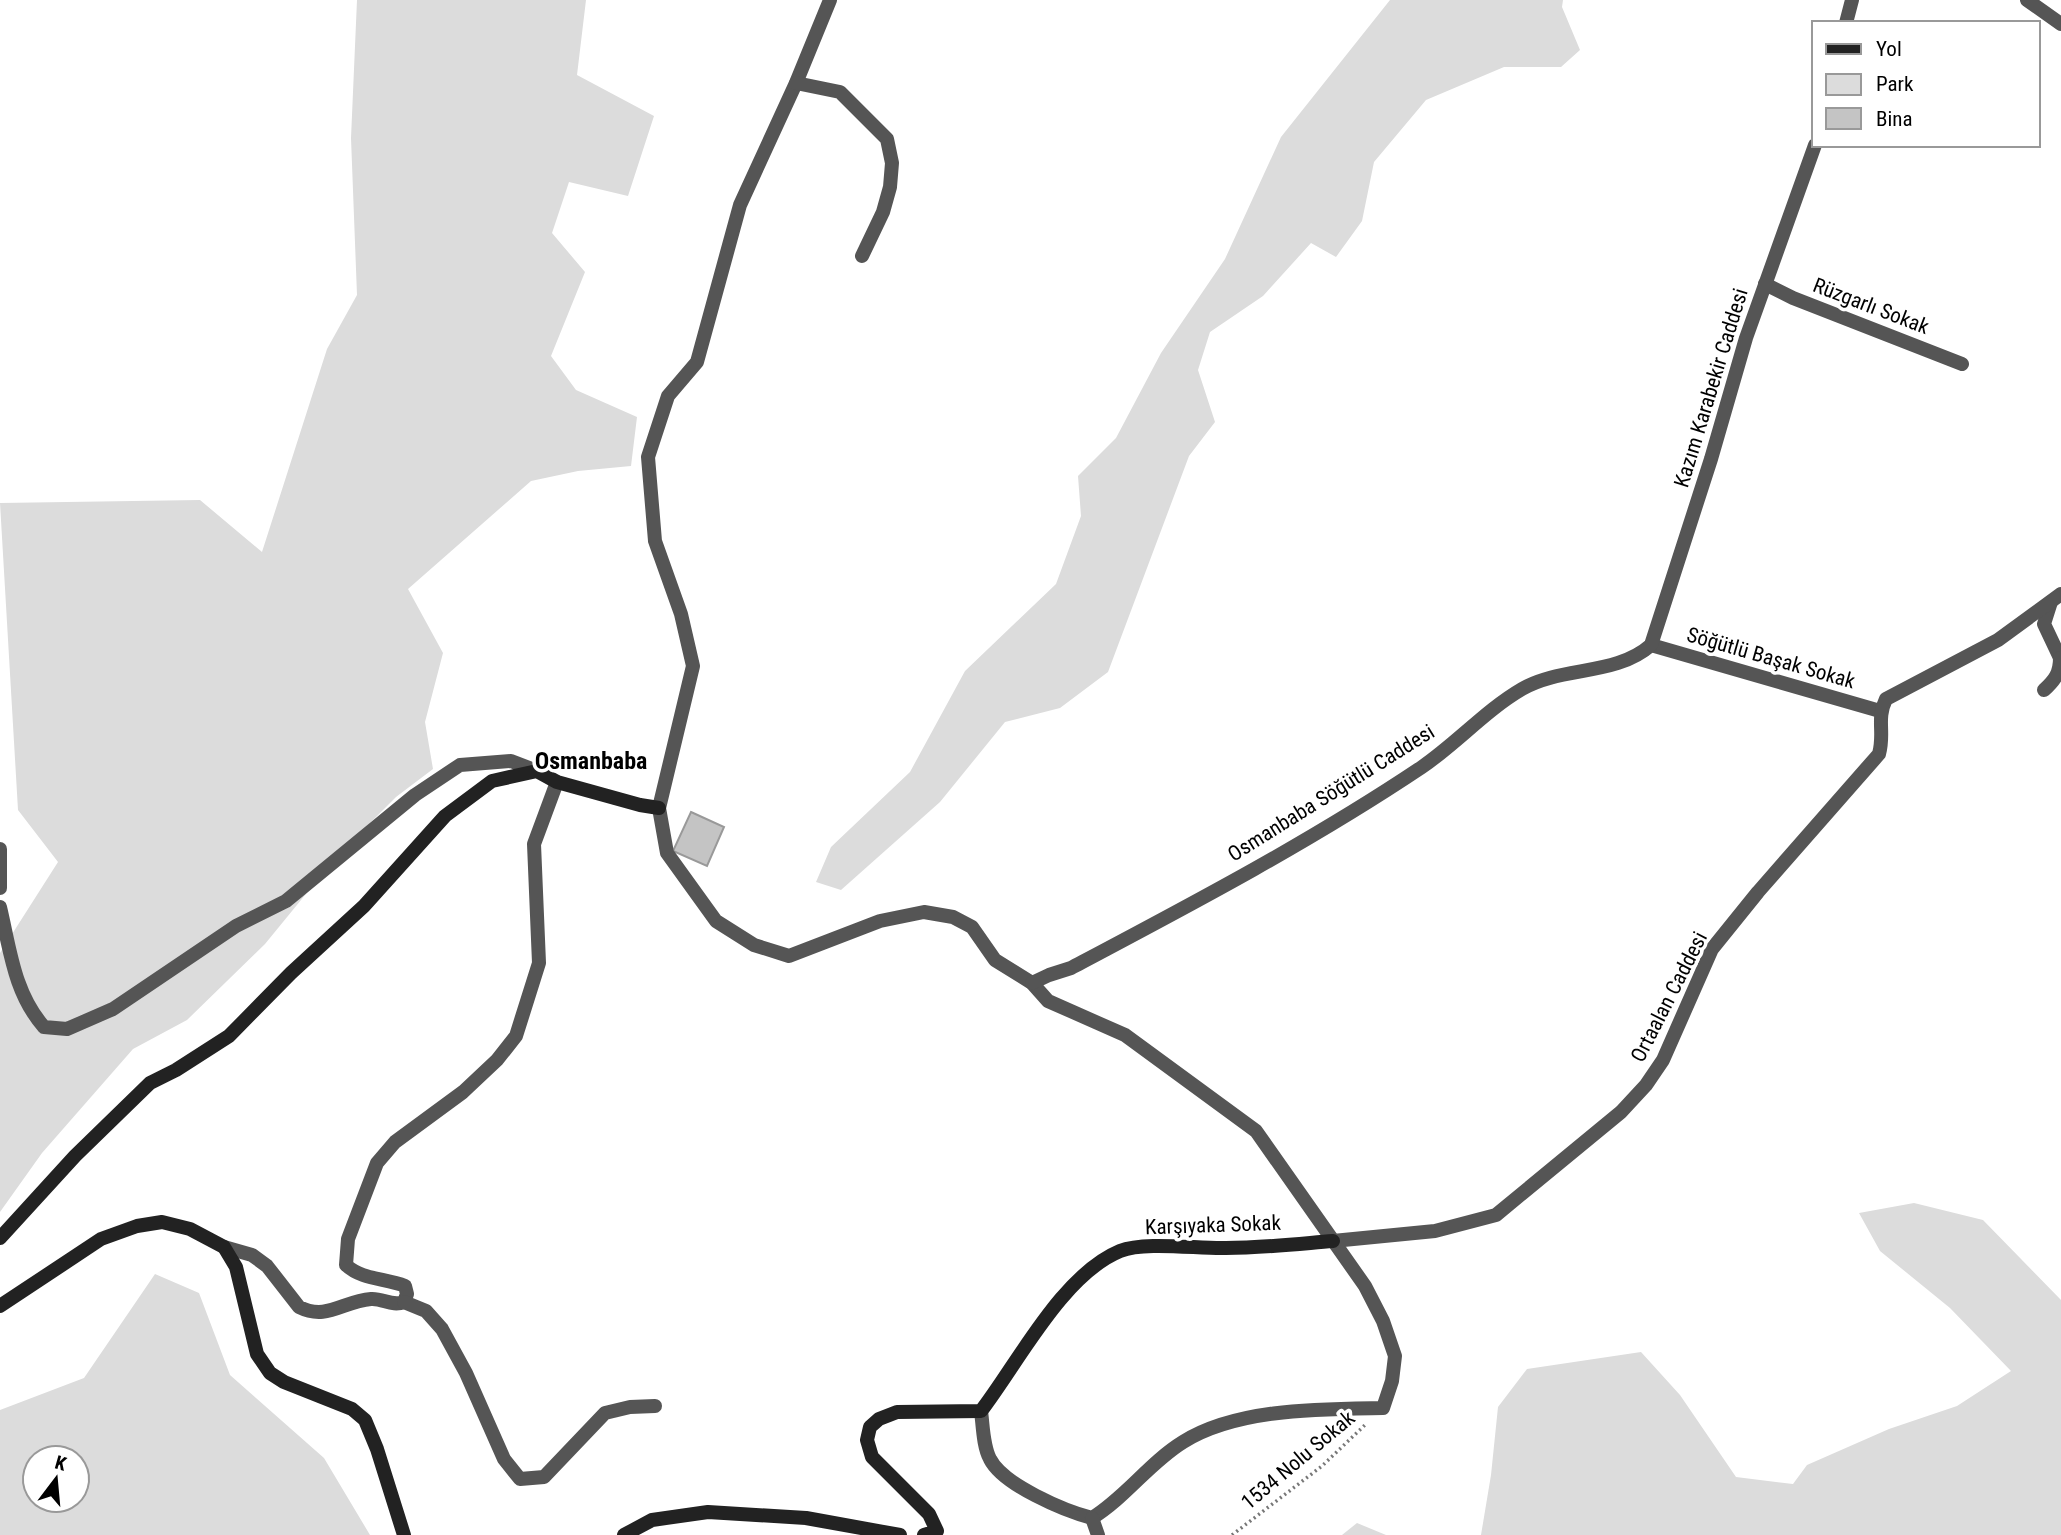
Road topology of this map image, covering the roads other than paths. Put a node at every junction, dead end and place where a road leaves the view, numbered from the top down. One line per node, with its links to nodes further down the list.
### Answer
1 (830, 0): 6 (street)
2 (1852, 0): 4 (street)
3 (2026, 0): 5 (street)
4 (1847, 21)
5 (2061, 24)
6 (796, 83): 8 (street); 18 (street)
7 (1814, 147): 9 (street, Kazım Karabekir Caddesi)
8 (862, 256)
9 (1765, 284): 10 (street, Rüzgarlı Sokak); 12 (street, Kazım Karabekir Caddesi)
10 (1962, 364)
11 (2056, 598): 13 (street); 15 (street)
12 (1651, 645): 15 (street, Söğütlü Başak Sokak); 22 (street, Osmanbaba Söğütlü Caddesi)
13 (2060, 659): 14 (street)
14 (2044, 690)
15 (1880, 711): 24 (street, Ortaalan Caddesi)
16 (537, 771): 17 (street); 21 (street); 23 (street)
17 (557, 782): 18 (street); 26 (street)
18 (659, 808): 22 (street, Karşıyaka Sokak)
19 (0, 849): 20 (street)
20 (0, 888)
21 (0, 907)
22 (1032, 983): 24 (street, Karşıyaka Sokak)
23 (0, 1238)
24 (1333, 1241): 29 (street, Karşıyaka Sokak); 30 (street)
25 (224, 1247): 26 (street); 27 (street); 31 (street)
26 (404, 1303): 28 (street)
27 (0, 1306)
28 (655, 1406)
29 (981, 1411): 30 (street); 34 (street)
30 (1092, 1518): 35 (street)
31 (404, 1535)
32 (624, 1535): 33 (street)
33 (900, 1535)
34 (924, 1535)
35 (1097, 1535)

